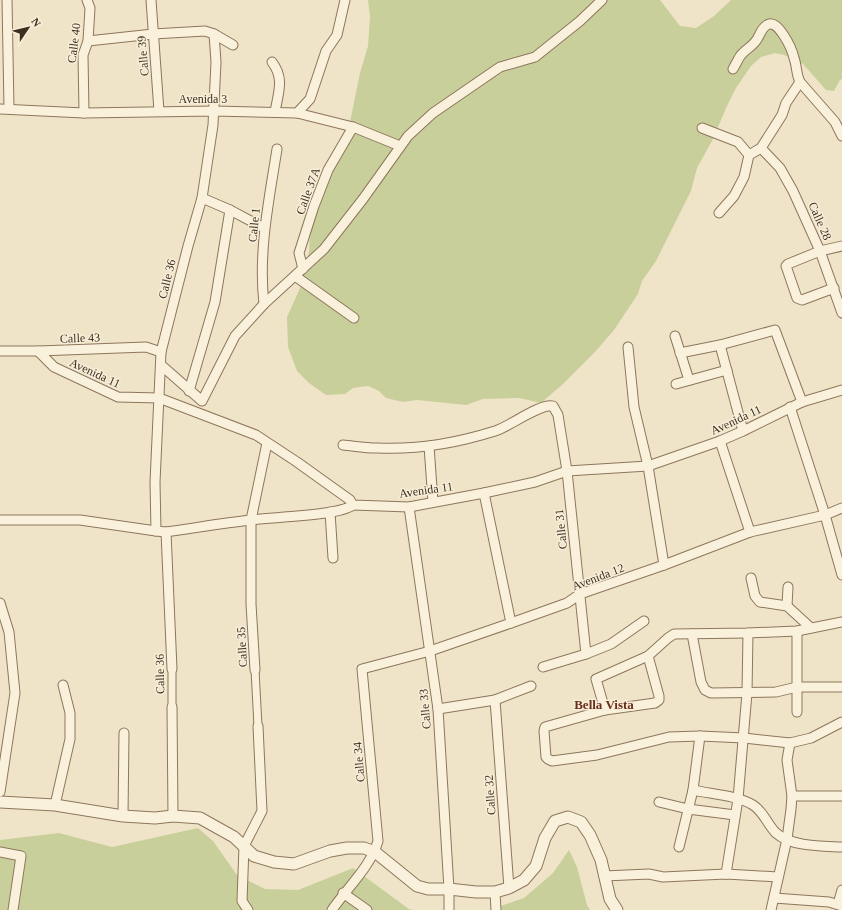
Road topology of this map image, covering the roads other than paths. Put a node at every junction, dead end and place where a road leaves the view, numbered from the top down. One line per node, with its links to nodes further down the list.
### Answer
1 (7, 0): 8 (street)
2 (87, 0): 9 (street, Calle 40)
3 (151, 0): 6 (street, Calle 39)
4 (345, 0): 19 (street)
5 (602, 0): 23 (street)
6 (153, 34): 7 (street); 9 (street); 15 (street, Calle 39)
7 (214, 34): 10 (street); 16 (street, Calle 36)
8 (3, 41): 14 (street)
9 (88, 42): 18 (street, Calle 40)
10 (233, 45)
11 (272, 62): 17 (street)
12 (733, 69): 13 (street)
13 (800, 82): 22 (street); 24 (street)
14 (4, 109): 18 (street, Avenida 3)
15 (159, 111): 16 (street, Avenida 3); 18 (street, Avenida 3)
16 (214, 111): 17 (street, Avenida 3); 27 (street, Calle 36)
17 (275, 112): 19 (street, Avenida 3)
18 (84, 113)
19 (297, 113): 20 (street, Avenida 3)
20 (353, 127): 23 (street, Avenida 3); 33 (street, Calle 37A)
21 (702, 128): 26 (street)
22 (842, 136)
23 (400, 146): 33 (street)
24 (761, 148): 26 (street); 32 (street, Calle 28)
25 (277, 149): 30 (street, Calle 1)
26 (749, 155): 29 (street)
27 (202, 198): 28 (street); 44 (street, Calle 36)
28 (230, 210): 30 (street); 50 (street)
29 (719, 213)
30 (264, 228): 36 (street, Calle 1)
31 (842, 246): 32 (street)
32 (820, 251): 35 (street, Calle 28); 35 (street)
33 (303, 269): 34 (street)
34 (296, 276): 36 (street); 38 (street)
35 (834, 288): 37 (street, Calle 28)
36 (264, 304): 53 (street)
37 (842, 312)
38 (354, 318)
39 (675, 336): 45 (street)
40 (720, 345): 45 (street); 47 (street); 54 (street)
41 (628, 347): 62 (street)
42 (0, 351): 43 (street, Calle 43)
43 (38, 352): 44 (street, Calle 43); 52 (street, Avenida 11)
44 (161, 352): 46 (street, Calle 36)
45 (680, 353): 48 (street)
46 (161, 365): 50 (street); 52 (street, Calle 36)
47 (727, 370): 48 (street); 57 (street)
48 (689, 380): 49 (street)
49 (676, 384)
50 (189, 390): 53 (street)
51 (842, 390): 54 (street, Avenida 11)
52 (160, 398): 56 (street, Avenida 11); 73 (street, Calle 36)
53 (202, 400): 56 (street)
54 (802, 402): 55 (street, Avenida 11)
55 (790, 407): 57 (street, Avenida 11); 70 (street)
56 (198, 412): 59 (street, Avenida 11)
57 (744, 431): 58 (street, Avenida 11)
58 (720, 441): 62 (street, Avenida 11); 75 (street)
59 (267, 443): 66 (street, Avenida 11); 71 (street, Calle 35)
60 (343, 445): 61 (street)
61 (429, 446): 63 (street, Calle 31); 65 (street)
62 (648, 466): 63 (street, Avenida 11); 77 (street)
63 (567, 471): 64 (street, Avenida 11); 81 (street, Calle 31)
64 (484, 493): 65 (street, Avenida 11); 86 (street)
65 (433, 502): 67 (street, Avenida 11)
66 (353, 505): 67 (street, Avenida 11); 69 (street)
67 (409, 507): 91 (street, Calle 33)
68 (842, 508): 70 (street, Avenida 12)
69 (330, 512): 71 (street); 76 (street)
70 (825, 515): 75 (street, Avenida 12); 78 (street)
71 (251, 520): 74 (street); 97 (street, Calle 35)
72 (0, 521): 73 (street)
73 (156, 531): 74 (street)
74 (166, 532): 95 (street, Calle 36)
75 (750, 532): 77 (street, Avenida 12)
76 (333, 558)
77 (664, 565): 81 (street, Avenida 12)
78 (842, 575)
79 (751, 578): 83 (street)
80 (788, 587): 83 (street)
81 (580, 594): 86 (street, Avenida 12); 92 (street, Calle 31)
82 (0, 603): 115 (street)
83 (786, 606): 87 (street)
84 (644, 621): 92 (street)
85 (842, 622): 87 (street)
86 (511, 623): 91 (street, Avenida 12)
87 (811, 628): 88 (street)
88 (796, 631): 89 (street); 101 (street)
89 (748, 633): 90 (street); 102 (street)
90 (692, 634): 93 (street); 102 (street)
91 (430, 651): 96 (street, Avenida 12); 105 (street, Calle 33)
92 (586, 654): 94 (street)
93 (648, 656): 106 (street); 106 (street)
94 (543, 667)
95 (172, 669): 104 (street, Calle 36)
96 (362, 669): 131 (street, Calle 34)
97 (255, 670): 109 (street, Calle 35)
98 (63, 685): 121 (street)
99 (531, 686): 103 (street)
100 (842, 686): 101 (street)
101 (797, 687): 102 (street); 107 (street)
102 (746, 693): 112 (street)
103 (495, 700): 105 (street); 135 (street, Calle 32)
104 (172, 706): 125 (street, Calle 36)
105 (438, 709): 136 (street, Calle 33)
106 (605, 710): 111 (street)
107 (797, 712)
108 (842, 722): 113 (street)
109 (258, 726): 127 (street, Calle 35)
110 (124, 733): 124 (street)
111 (700, 736): 112 (street); 114 (street)
112 (744, 738): 113 (street); 118 (street)
113 (790, 742): 116 (street)
114 (692, 790): 118 (street); 122 (street)
115 (0, 792)
116 (792, 796): 117 (street); 126 (street)
117 (842, 796)
118 (738, 799): 123 (street); 126 (street)
119 (0, 802): 121 (street)
120 (659, 802): 122 (street)
121 (55, 805): 124 (street)
122 (688, 809): 123 (street); 128 (street)
123 (735, 815): 132 (street)
124 (123, 816): 125 (street)
125 (173, 816): 127 (street)
126 (787, 839): 129 (street); 134 (street)
127 (244, 846): 131 (street); 143 (street)
128 (679, 847)
129 (842, 847)
130 (0, 852): 142 (street)
131 (375, 852): 136 (street); 139 (street)
132 (726, 874): 133 (street); 134 (street)
133 (604, 876): 135 (street); 148 (street)
134 (778, 878): 140 (street)
135 (509, 888): 138 (street)
136 (449, 889): 138 (street); 146 (street, Calle 33)
137 (842, 890): 141 (street)
138 (494, 892): 147 (street)
139 (343, 894): 144 (street); 145 (street)
140 (774, 898): 141 (street); 149 (street)
141 (840, 905)
142 (13, 910)
143 (248, 910)
144 (332, 910)
145 (367, 910)
146 (449, 910)
147 (496, 910)
148 (617, 910)
149 (772, 910)

